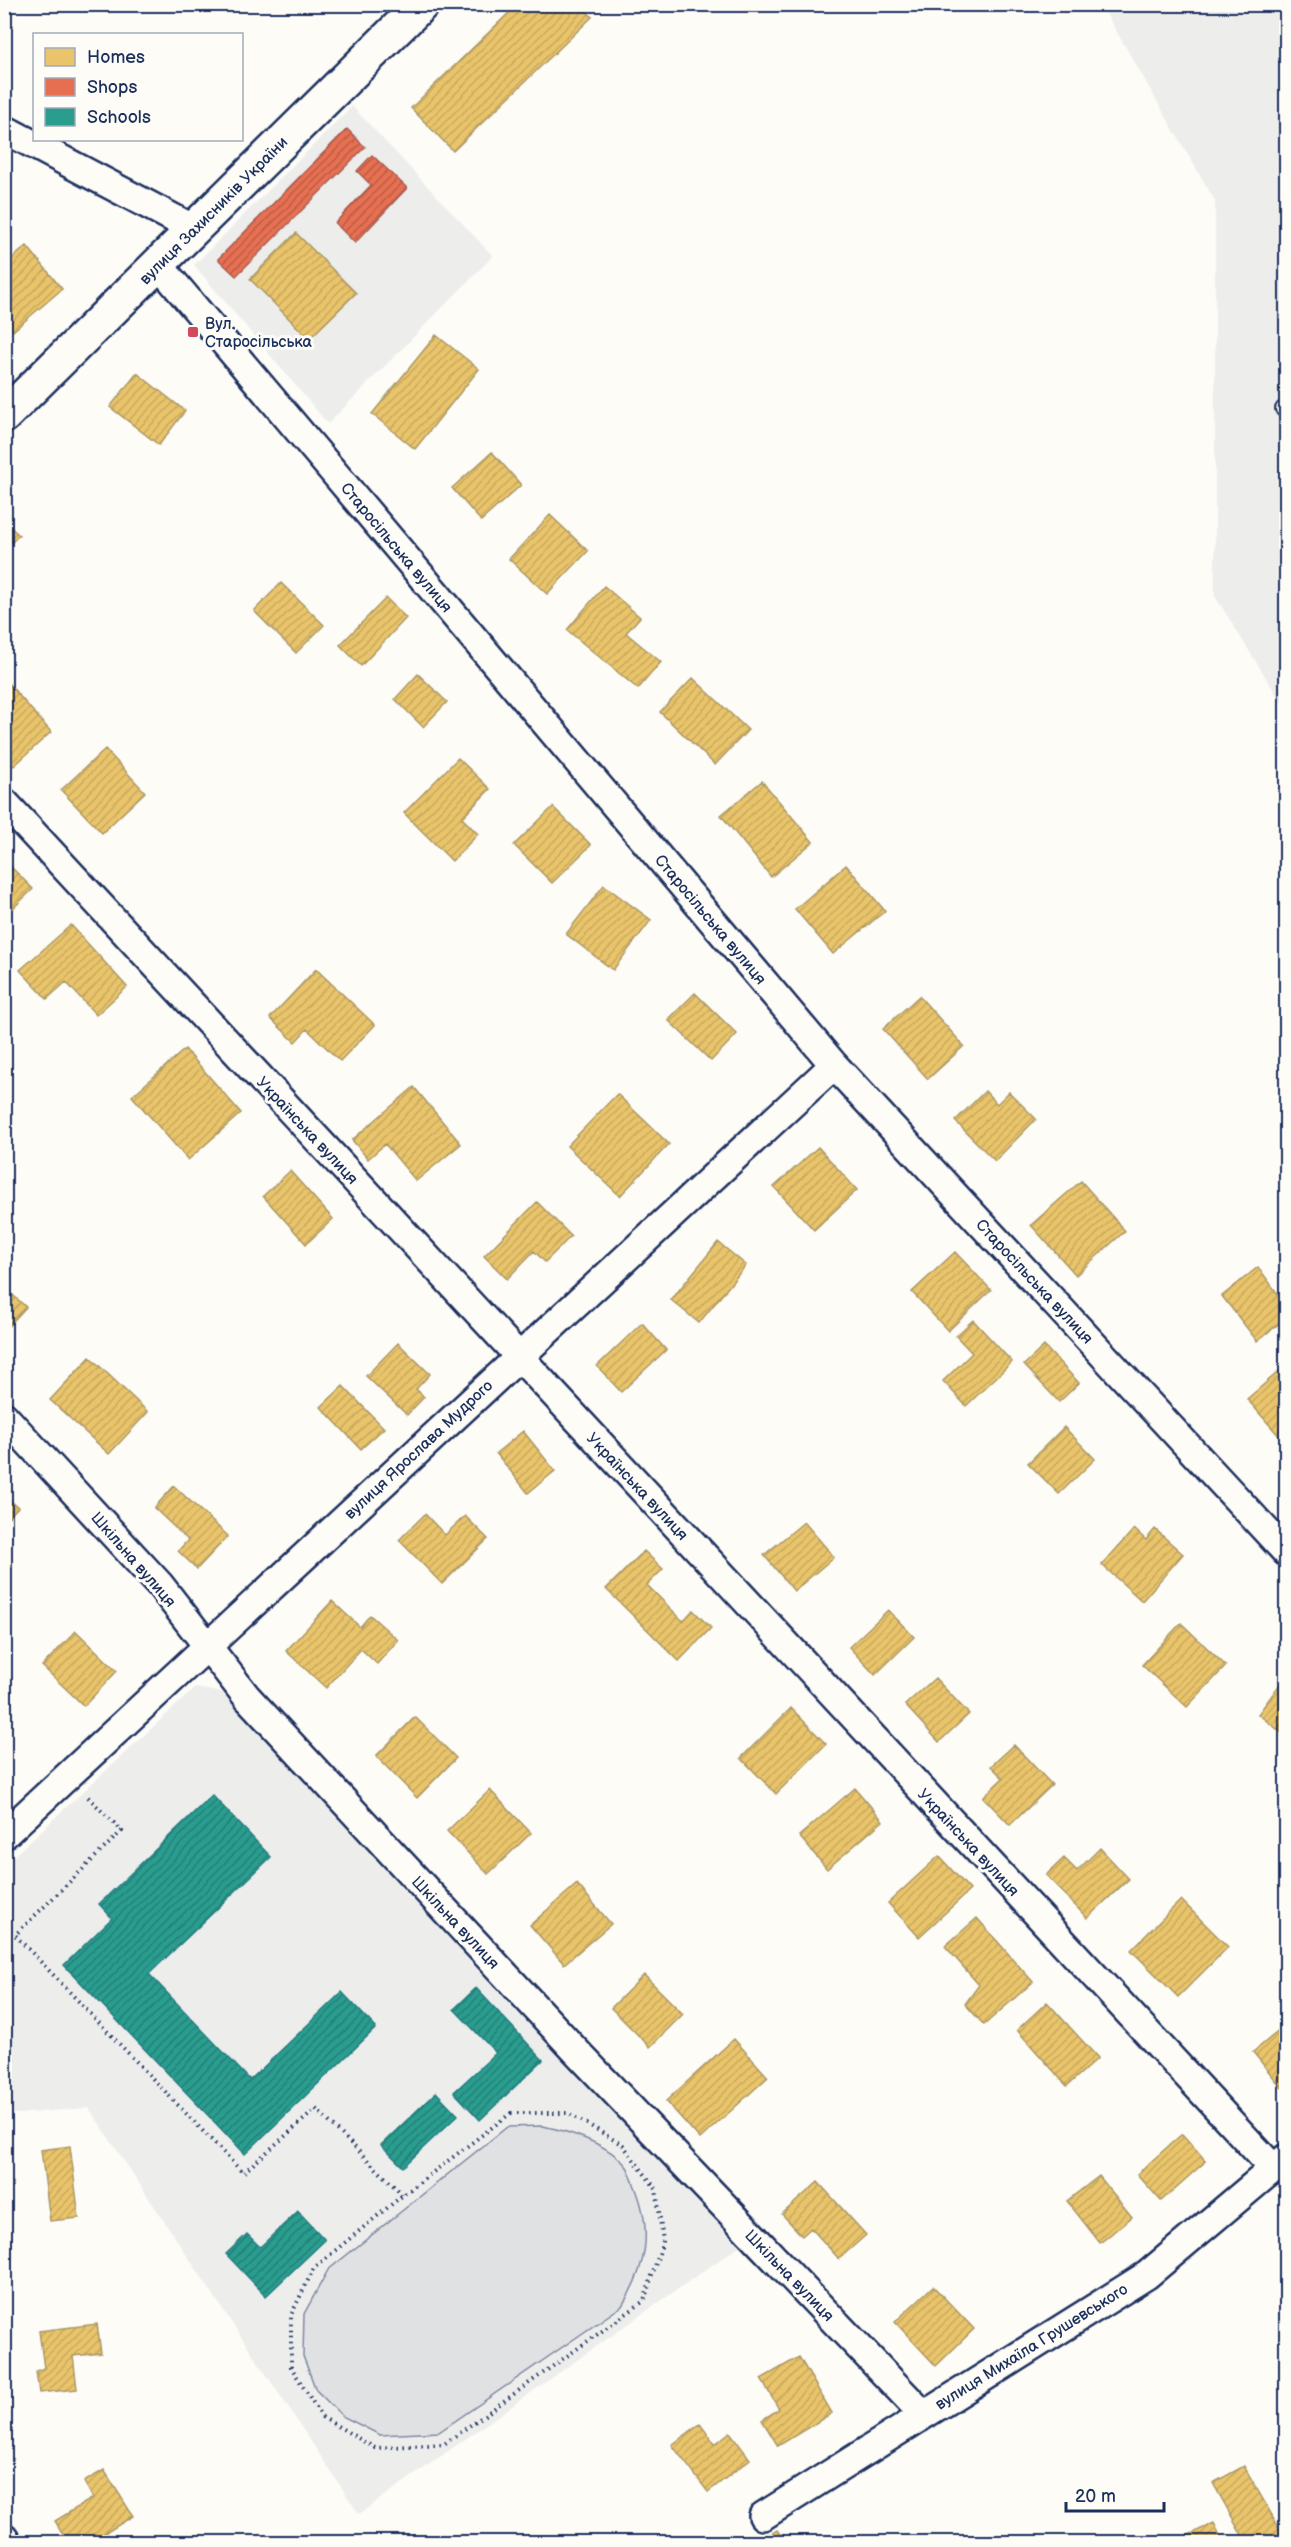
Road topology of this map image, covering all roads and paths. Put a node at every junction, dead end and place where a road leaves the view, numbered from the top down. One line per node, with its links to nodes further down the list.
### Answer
1 (422, 4): 3 (street, вулиця Захисників України)
2 (4, 129): 3 (street)
3 (195, 229): 4 (street)
4 (158, 264): 5 (street, вулиця Захисників України); 7 (street, Старосільська вулиця)
5 (4, 416)
6 (4, 802): 8 (street, Українська вулиця)
7 (834, 1065): 8 (street, вулиця Ярослава Мудрого); 10 (street, Старосільська вулиця)
8 (517, 1357): 11 (street, вулиця Ярослава Мудрого); 14 (street, Українська вулиця)
9 (4, 1416): 11 (street, Шкільна вулиця)
10 (1287, 1552)
11 (206, 1647): 12 (street, вулиця Ярослава Мудрого); 16 (street, Шкільна вулиця)
12 (68, 1776): 13 (street, вулиця Ярослава Мудрого); 15 (path)
13 (4, 1835)
14 (1280, 2164): 16 (street, вулиця Михаїла Грушевського)
15 (403, 2195): 15 (path)
16 (923, 2414): 17 (street, вулиця Михаїла Грушевського)
17 (763, 2517)
18 (4, 2537): 19 (street)
19 (7, 2542)

